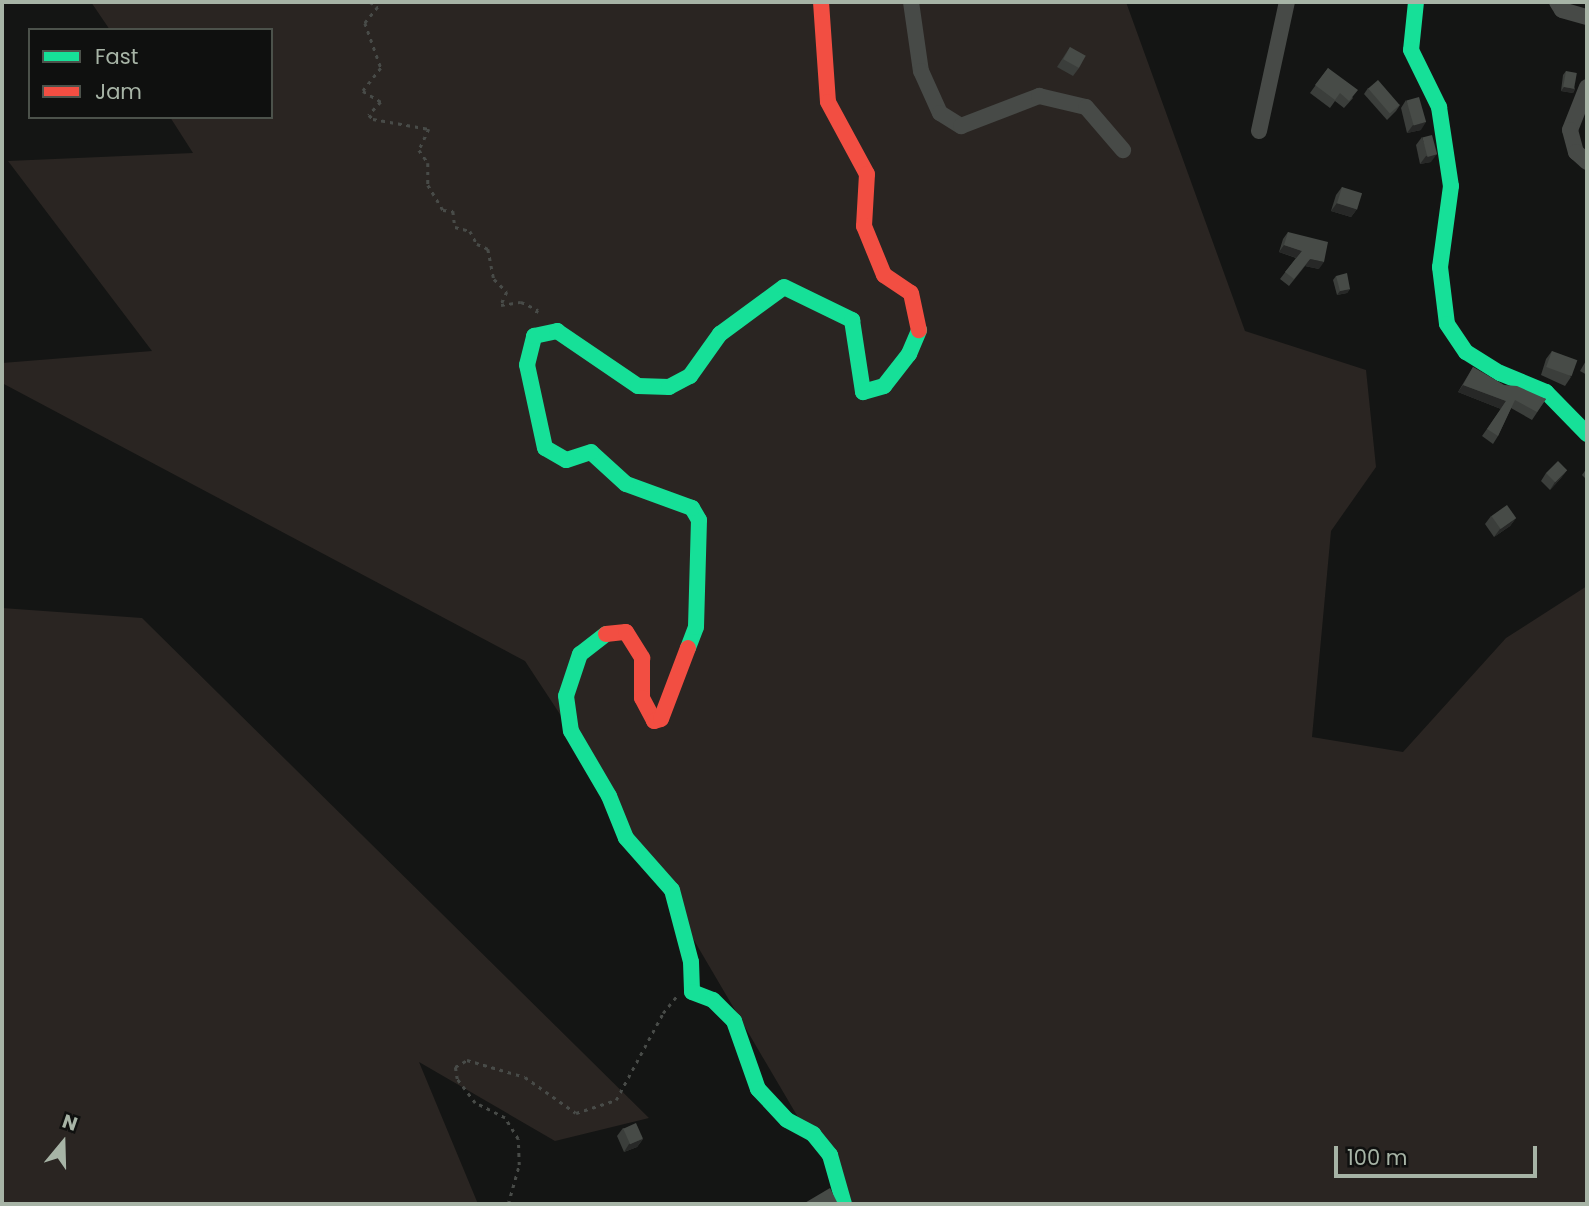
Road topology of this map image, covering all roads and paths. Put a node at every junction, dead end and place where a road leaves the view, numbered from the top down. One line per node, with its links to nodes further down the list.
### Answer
1 (370, 2): 12 (path)
2 (821, 2): 14 (street)
3 (911, 2): 10 (street)
4 (1287, 2): 9 (street)
5 (1416, 2): 13 (street)
6 (1558, 2): 7 (street)
7 (1587, 17)
8 (1587, 87): 11 (street)
9 (1259, 131)
10 (1123, 150)
11 (1587, 162)
12 (531, 322)
13 (1587, 434)
14 (692, 992): 15 (path); 16 (street)
15 (508, 1204)
16 (844, 1204)

